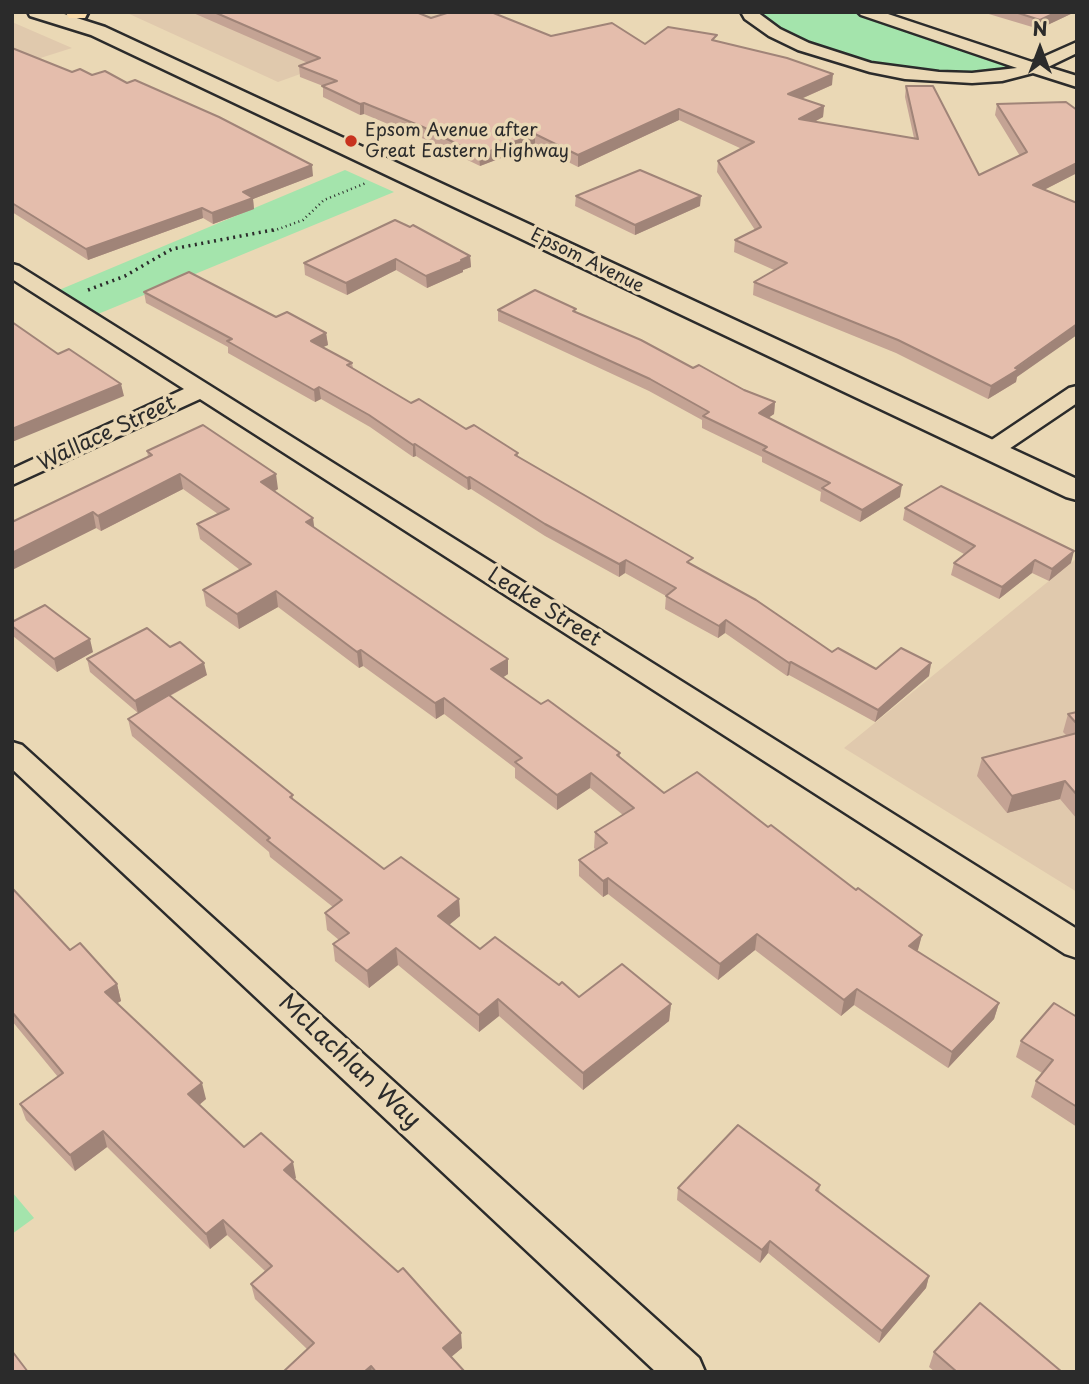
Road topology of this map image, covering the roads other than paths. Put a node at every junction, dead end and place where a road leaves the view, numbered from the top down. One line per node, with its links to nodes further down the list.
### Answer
1 (37, 12): 5 (street, Epsom Avenue)
2 (749, 12): 7 (street)
3 (866, 12): 7 (street)
4 (76, 13): 5 (street, Epsom Avenue)
5 (98, 31): 12 (street, Epsom Avenue)
6 (1077, 47): 7 (street)
7 (1035, 68): 8 (street)
8 (1077, 82)
9 (14, 274): 10 (street, Leake Street)
10 (201, 390): 13 (street, Wallace Street); 16 (street, Leake Street)
11 (1077, 393): 12 (street)
12 (992, 450): 14 (street, Epsom Avenue)
13 (12, 478)
14 (1077, 491)
15 (12, 752): 17 (street, McLachlan Way)
16 (1077, 945)
17 (685, 1372)

